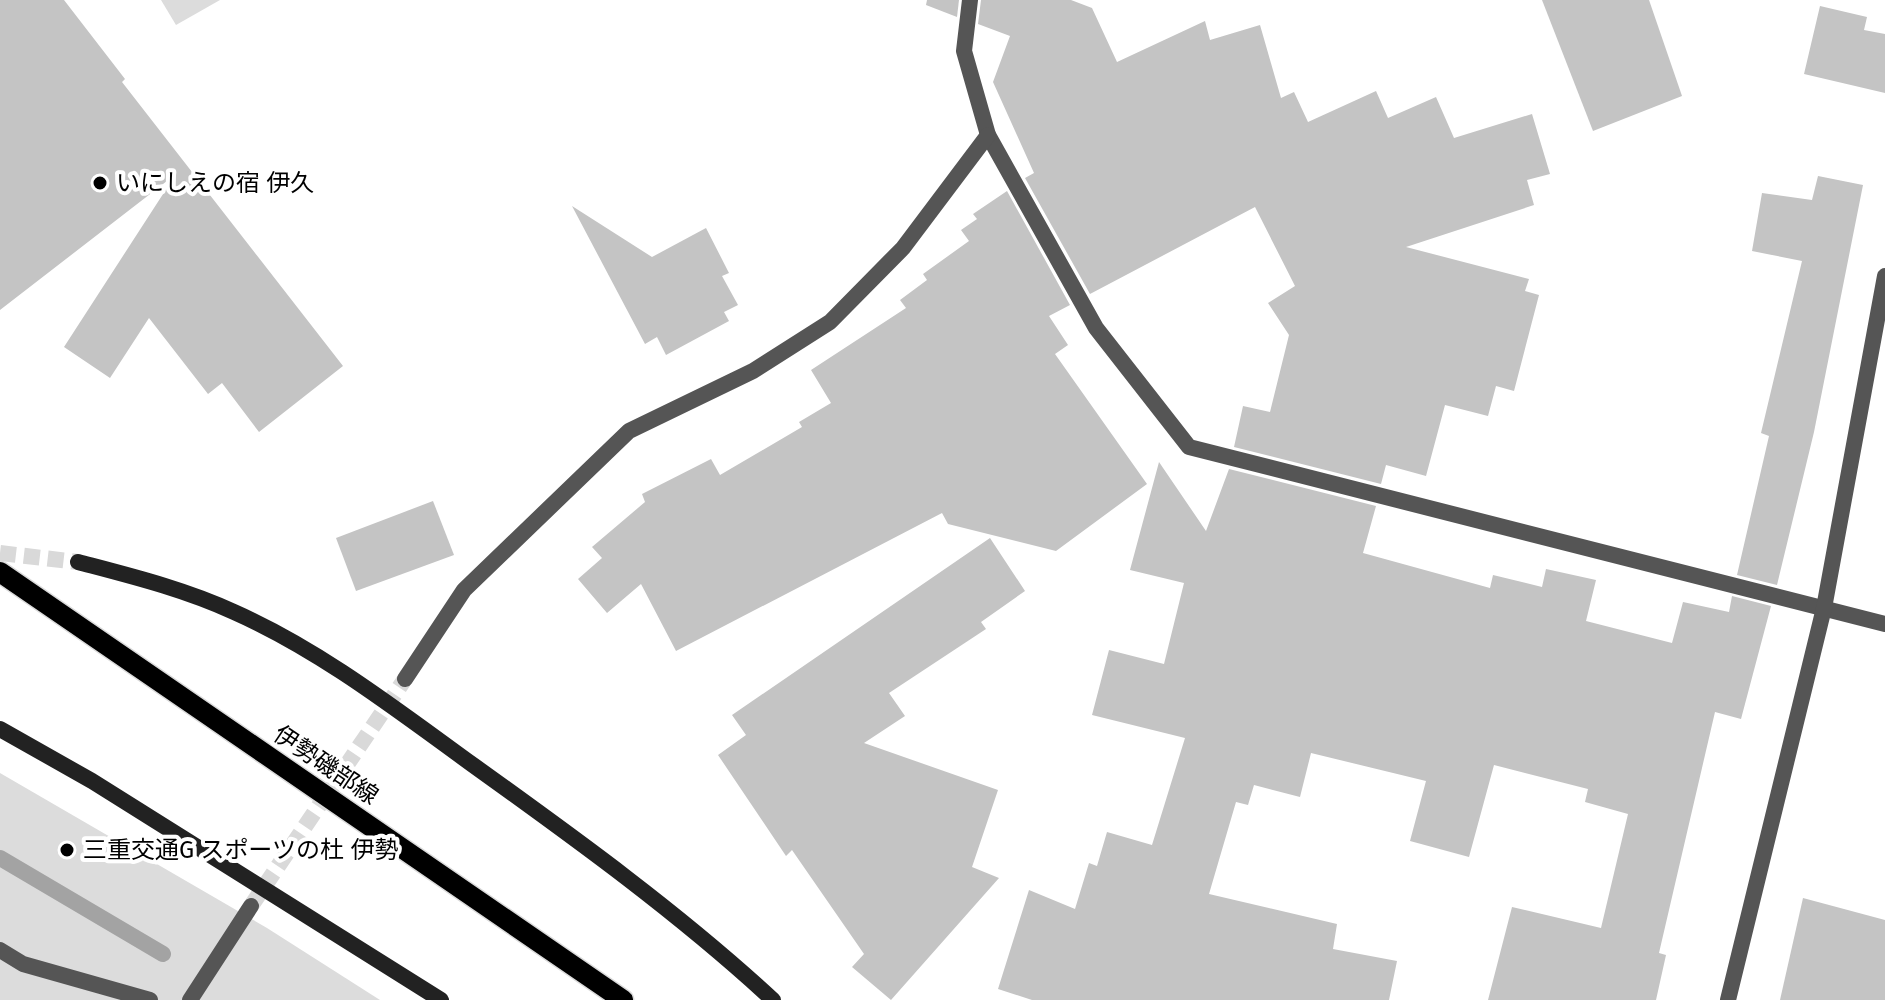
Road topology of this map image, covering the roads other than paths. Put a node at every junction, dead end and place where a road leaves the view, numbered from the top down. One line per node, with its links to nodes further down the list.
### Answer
1 (970, 0): 2 (street)
2 (988, 135): 6 (street); 8 (street)
3 (1885, 276): 6 (street)
4 (78, 562): 16 (street)
5 (0, 572): 15 (main road, 伊勢磯部線)
6 (1824, 608): 7 (street); 17 (street)
7 (1885, 624)
8 (405, 679)
9 (0, 729): 14 (street)
10 (251, 906): 13 (street)
11 (0, 950): 12 (street)
12 (150, 1000)
13 (190, 1000)
14 (441, 1000)
15 (623, 1000)
16 (773, 1000)
17 (1728, 1000)

